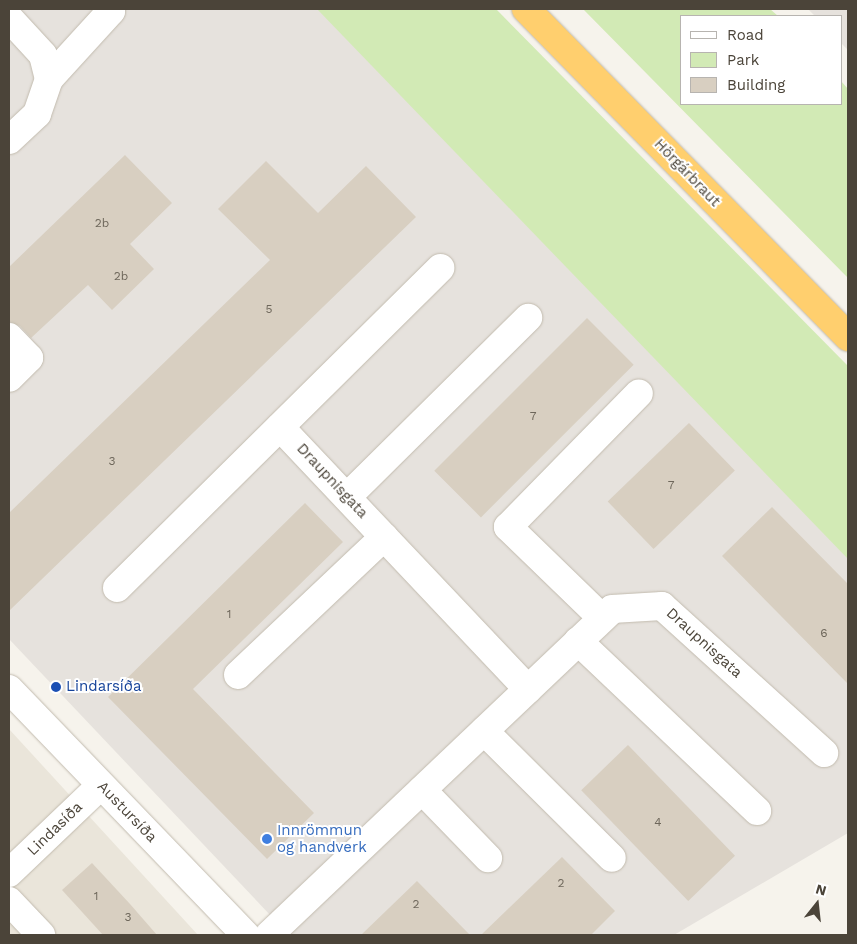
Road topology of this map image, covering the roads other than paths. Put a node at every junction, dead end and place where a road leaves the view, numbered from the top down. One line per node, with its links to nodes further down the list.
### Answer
1 (108, 9): 4 (street)
2 (526, 9): 9 (highway, Hörgárbraut)
3 (9, 18): 4 (street)
4 (49, 79): 5 (street)
5 (9, 140)
6 (440, 268): 12 (street)
7 (528, 318): 13 (street)
8 (9, 337): 10 (street)
9 (848, 337)
10 (9, 378)
11 (638, 393): 16 (street)
12 (280, 426): 13 (street, Draupnisgata); 15 (street)
13 (347, 498): 14 (street, Draupnisgata)
14 (384, 536): 18 (street); 20 (street, Draupnisgata)
15 (117, 588)
16 (602, 618): 17 (street, Draupnisgata); 22 (street, Draupnisgata)
17 (578, 641): 20 (street, Draupnisgata); 25 (street)
18 (238, 675)
19 (9, 689): 23 (street, Austursíða)
20 (528, 689): 21 (street, Draupnisgata)
21 (484, 731): 24 (street, Draupnisgata); 27 (street)
22 (824, 753)
23 (101, 785): 28 (street, Lindasíða); 31 (street, Austursíða)
24 (422, 790): 26 (street); 32 (street, Draupnisgata)
25 (757, 811)
26 (488, 858)
27 (612, 858)
28 (9, 873)
29 (9, 901): 30 (street)
30 (41, 935)
31 (246, 935)
32 (269, 935)

